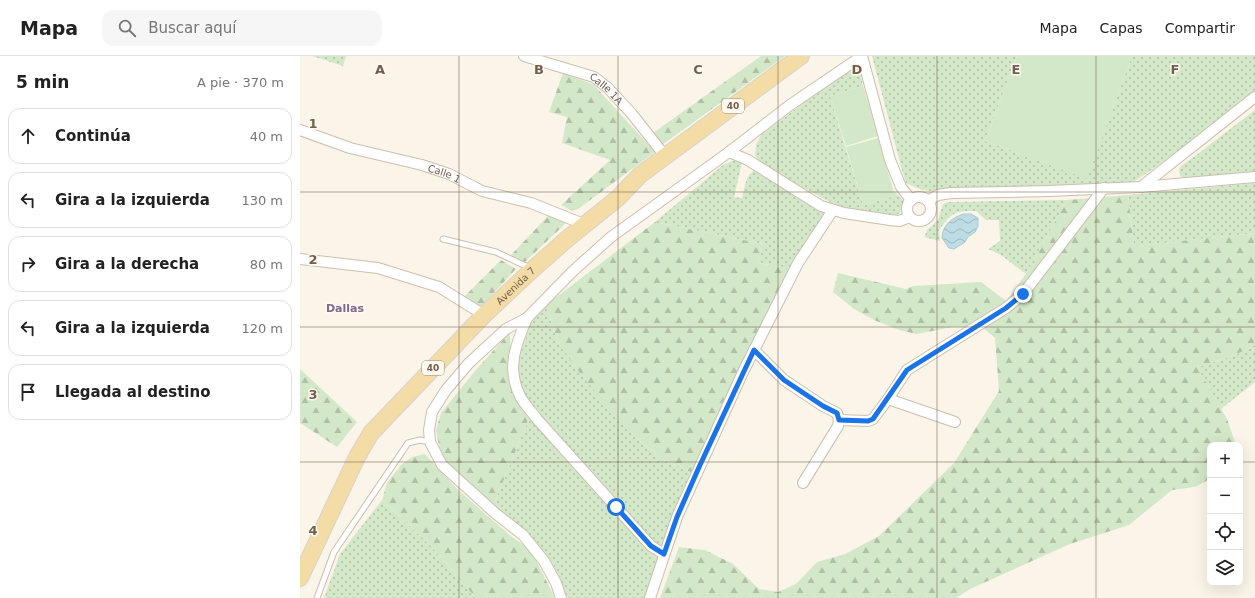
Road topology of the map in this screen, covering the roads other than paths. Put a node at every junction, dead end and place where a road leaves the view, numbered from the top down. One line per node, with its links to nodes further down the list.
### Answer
1 (524, 56): 7 (street, Calle 1A)
2 (801, 56): 7 (main road, Avenida 7 / 40)
3 (862, 56): 6 (street); 11 (street)
4 (1255, 97): 9 (street)
5 (300, 130): 15 (street, Calle 1)
6 (729, 152): 13 (street); 20 (street)
7 (665, 156): 15 (main road, Avenida 7 / 40)
8 (1255, 177): 9 (street)
9 (1141, 187): 10 (street)
10 (1104, 188): 12 (street); 22 (street)
11 (911, 200): 12 (street); 14 (street)
12 (928, 201): 14 (street)
13 (834, 210): 14 (street); 21 (street)
14 (910, 217)
15 (586, 225): 18 (main road, Avenida 7 / 40)
16 (443, 239): 18 (lane)
17 (300, 260): 19 (street)
18 (532, 269): 19 (main road, Avenida 7 / 40)
19 (484, 315): 28 (main road, Avenida 7 / 40)
20 (527, 318): 25 (street); 27 (street)
21 (754, 350): 23 (street); 27 (street)
22 (888, 399): 23 (street); 24 (street)
23 (839, 420): 26 (street)
24 (955, 422)
25 (430, 442): 29 (lane); 30 (street)
26 (803, 483)
27 (664, 554): 31 (street)
28 (300, 578)
29 (317, 598)
30 (561, 598)
31 (650, 598)

